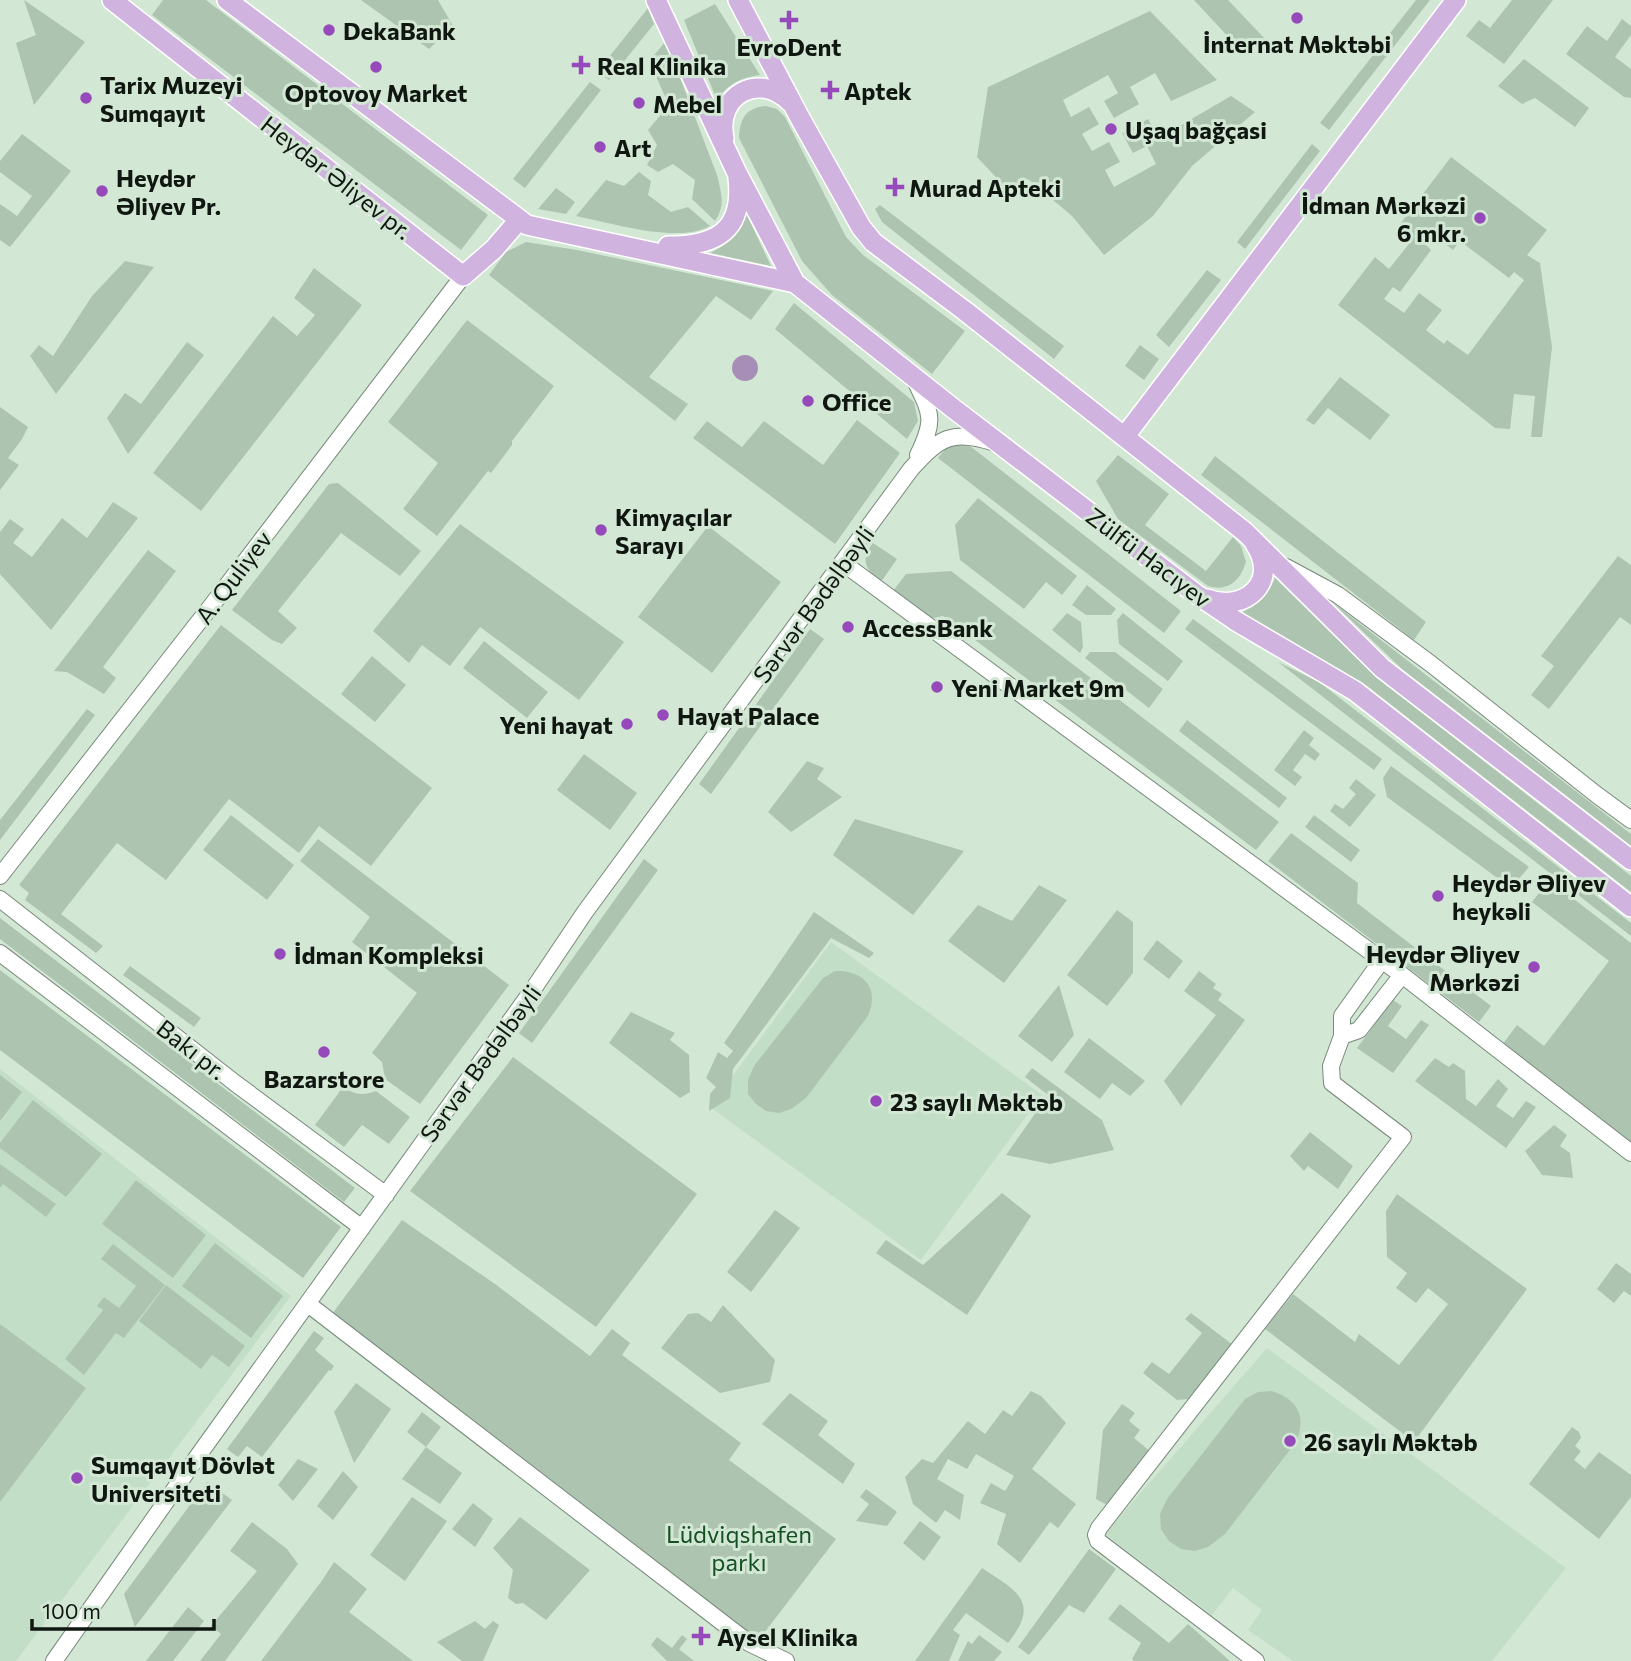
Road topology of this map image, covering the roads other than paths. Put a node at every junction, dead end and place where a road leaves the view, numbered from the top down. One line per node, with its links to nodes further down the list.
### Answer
1 (113, 0): 11 (main road, Heydər Əliyev pr.)
2 (228, 0): 9 (main road)
3 (656, 0): 7 (main road, Zülfü Hacıyev)
4 (738, 0): 6 (main road)
5 (1456, 0): 14 (main road)
6 (800, 118): 7 (main road); 14 (main road)
7 (727, 151): 8 (main road, Zülfü Hacıyev)
8 (737, 173): 10 (main road); 12 (main road, Zülfü Hacıyev)
9 (519, 220): 10 (main road); 11 (main road)
10 (629, 246): 12 (main road)
11 (463, 276): 23 (street, A. Quliyev)
12 (794, 282): 13 (main road, Zülfü Hacıyev)
13 (914, 378): 15 (main road, Zülfü Hacıyev); 16 (street)
14 (1125, 436): 17 (main road)
15 (1003, 446): 16 (street); 20 (main road, Zülfü Hacıyev)
16 (911, 470): 19 (street, Sərvər Bədəlbəyli)
17 (1245, 532): 18 (main road); 20 (main road)
18 (1277, 562): 21 (street); 22 (main road)
19 (843, 563): 27 (street); 31 (street, Sərvər Bədəlbəyli)
20 (1200, 597): 25 (main road, Zülfü Hacıyev)
21 (1631, 820)
22 (1631, 860)
23 (0, 876)
24 (0, 900): 31 (street, Bakı pr.)
25 (1631, 907)
26 (0, 953): 32 (street, Bakı pr.)
27 (1382, 960): 28 (street); 29 (street)
28 (1402, 975): 29 (street); 30 (street)
29 (1342, 1036): 36 (street)
30 (1631, 1153)
31 (386, 1195): 32 (street, Sərvər Bədəlbəyli)
32 (362, 1228): 33 (street, Sərvər Bədəlbəyli)
33 (308, 1304): 34 (street, Sərvər Bədəlbəyli); 35 (street)
34 (54, 1661)
35 (786, 1661)
36 (1255, 1661)

